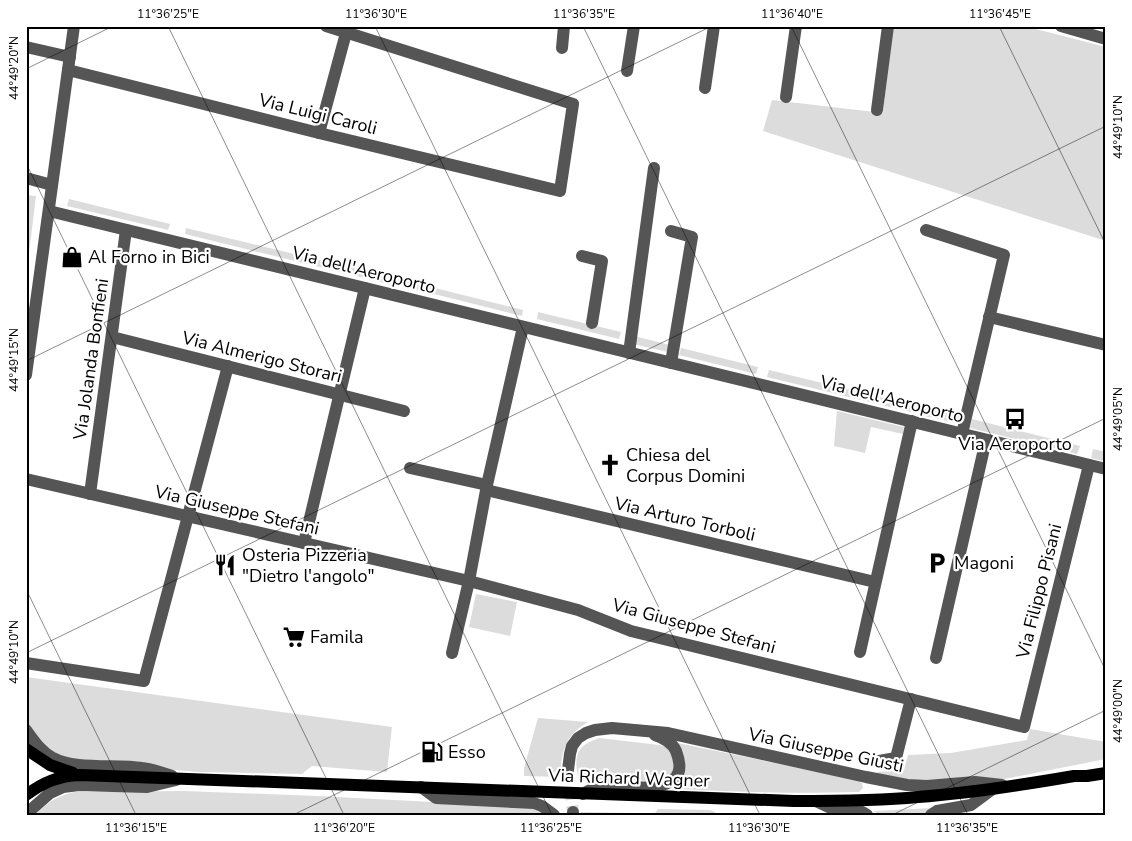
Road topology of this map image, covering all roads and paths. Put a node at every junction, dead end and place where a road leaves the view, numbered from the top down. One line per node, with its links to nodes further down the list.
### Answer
1 (74, 26): 13 (street)
2 (326, 26): 9 (street)
3 (564, 26): 12 (street)
4 (634, 26): 14 (street)
5 (714, 26): 15 (street)
6 (796, 26): 16 (street)
7 (888, 26): 17 (street)
8 (1061, 26): 10 (street)
9 (346, 32): 18 (street); 18 (street, Via Luigi Caroli)
10 (1106, 39)
11 (26, 47): 13 (street, Via Luigi Caroli)
12 (562, 48)
13 (69, 63): 18 (street, Via Luigi Caroli); 21 (street)
14 (627, 72)
15 (705, 88)
16 (786, 97)
17 (877, 110)
18 (319, 133)
19 (654, 168): 33 (street)
20 (26, 178): 21 (street)
21 (52, 185): 22 (street)
22 (49, 211): 23 (street, Via dell'Aeroporto); 36 (street)
23 (126, 230): 27 (street, Via dell'Aeroporto); 31 (street, Via Jolanda Bonfieni)
24 (926, 230): 28 (street)
25 (671, 231): 34 (street)
26 (582, 256): 29 (street)
27 (365, 288): 30 (street, Via dell'Aeroporto); 37 (street)
28 (989, 317): 32 (street); 40 (street)
29 (592, 323)
30 (523, 327): 33 (street, Via dell'Aeroporto); 46 (street)
31 (112, 337): 35 (street, Via Almerigo Storari); 47 (street, Via Jolanda Bonfieni)
32 (1106, 345)
33 (629, 352): 34 (street, Via dell'Aeroporto)
34 (671, 363): 39 (street, Via dell'Aeroporto)
35 (228, 366): 37 (street, Via Almerigo Storari); 48 (street)
36 (26, 375)
37 (339, 394): 38 (street, Via Almerigo Storari); 49 (street)
38 (404, 411)
39 (912, 421): 40 (street, Via dell'Aeroporto); 51 (street)
40 (962, 434): 41 (street, Via dell'Aeroporto)
41 (986, 440): 42 (street, Via dell'Aeroporto); 54 (street)
42 (1089, 464): 44 (street, Via dell'Aeroporto); 57 (street, Via Filippo Pisani)
43 (410, 468): 46 (street, Via Arturo Torboli)
44 (1106, 469)
45 (26, 479): 47 (street, Via Giuseppe Stefani)
46 (486, 487): 50 (street); 51 (street, Via Arturo Torboli)
47 (90, 494): 48 (street, Via Giuseppe Stefani)
48 (188, 516): 49 (street, Via Giuseppe Stefani); 55 (street)
49 (304, 543): 50 (street, Via Giuseppe Stefani)
50 (469, 582): 53 (street); 56 (street, Via Giuseppe Stefani)
51 (875, 582): 52 (street)
52 (860, 652)
53 (452, 654)
54 (936, 658)
55 (26, 663)
56 (911, 699): 57 (street, Via Giuseppe Stefani); 61 (street)
57 (1024, 727)
58 (26, 730): 67 (street, Via Richard Wagner)
59 (638, 730): 63 (street, Via Giuseppe Giusti); 68 (street, Via Giuseppe Giusti); 71 (street, Via Giuseppe Giusti)
60 (26, 749): 65 (main road, Via Richard Wagner)
61 (879, 761)
62 (1106, 764): 66 (main road, Via Richard Wagner)
63 (568, 770)
64 (1106, 773): 66 (main road, Via Richard Wagner)
65 (80, 774): 67 (main road, Via Richard Wagner); 72 (main road, Via Richard Wagner)
66 (1074, 776): 68 (main road, Via Richard Wagner)
67 (182, 778): 69 (main road, Via Richard Wagner); 74 (street)
68 (1007, 786): 70 (main road, Via Richard Wagner)
69 (421, 787): 71 (main road, Via Richard Wagner); 75 (street)
70 (994, 788): 73 (main road, Via Richard Wagner); 77 (street)
71 (584, 794): 73 (main road, Via Richard Wagner)
72 (26, 795)
73 (816, 801): 76 (street)
74 (26, 814)
75 (554, 815)
76 (868, 815)
77 (931, 815)

